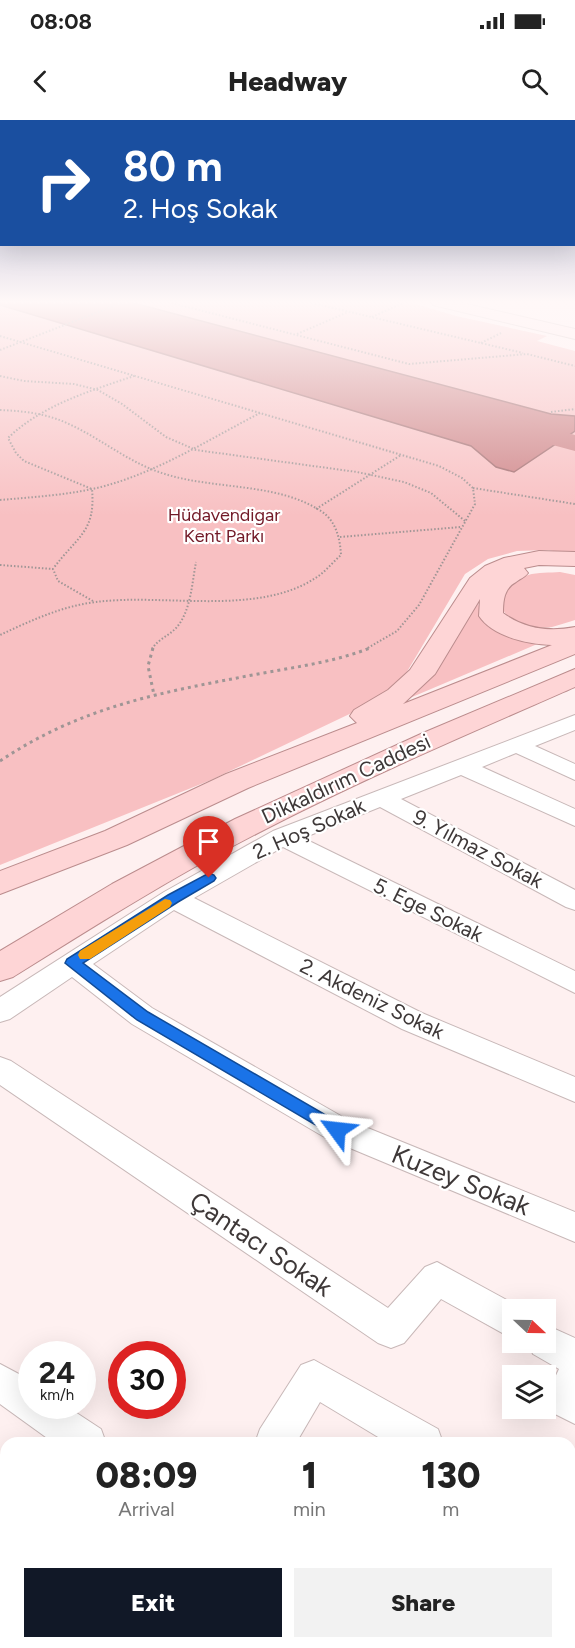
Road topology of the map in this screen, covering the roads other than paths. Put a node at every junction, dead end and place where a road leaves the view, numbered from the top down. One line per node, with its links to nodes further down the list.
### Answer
1 (575, 559): 11 (main road)
2 (575, 570): 3 (main road)
3 (575, 635)
4 (575, 645): 11 (main road, Dikkaldırım Caddesi)
5 (575, 677): 12 (main road, Dikkaldırım Caddesi)
6 (575, 694): 12 (main road)
7 (575, 722): 8 (street, 2. Hoş Sokak)
8 (516, 745): 9 (street, 2. Hoş Sokak); 10 (street)
9 (464, 767): 13 (street, 2. Hoş Sokak); 14 (street)
10 (575, 772)
11 (237, 782): 16 (main road, Dikkaldırım Caddesi)
12 (326, 789): 20 (main road, Dikkaldırım Caddesi)
13 (380, 797): 15 (street, 2. Hoş Sokak); 18 (street, 9. Yılmaz Sokak)
14 (575, 818)
15 (282, 837): 17 (street, 2. Hoş Sokak); 21 (street, 5. Ege Sokak)
16 (0, 883)
17 (173, 898): 19 (street, 2. Hoş Sokak); 24 (street, 2. Akdeniz Sokak)
18 (575, 901)
19 (73, 963): 22 (street, 2. Hoş Sokak); 25 (street, Kuzey Sokak)
20 (0, 968)
21 (575, 983)
22 (0, 1011)
23 (0, 1069): 26 (street, Çantacı Sokak)
24 (575, 1090)
25 (575, 1227)
26 (502, 1316)
27 (556, 1348): 28 (street)
28 (575, 1359)
29 (575, 1376): 32 (street)
30 (0, 1382): 31 (street)
31 (18, 1395)
32 (575, 1405)
33 (53, 1419): 34 (street)
34 (78, 1437)
35 (278, 1437): 36 (street)
36 (414, 1437)

